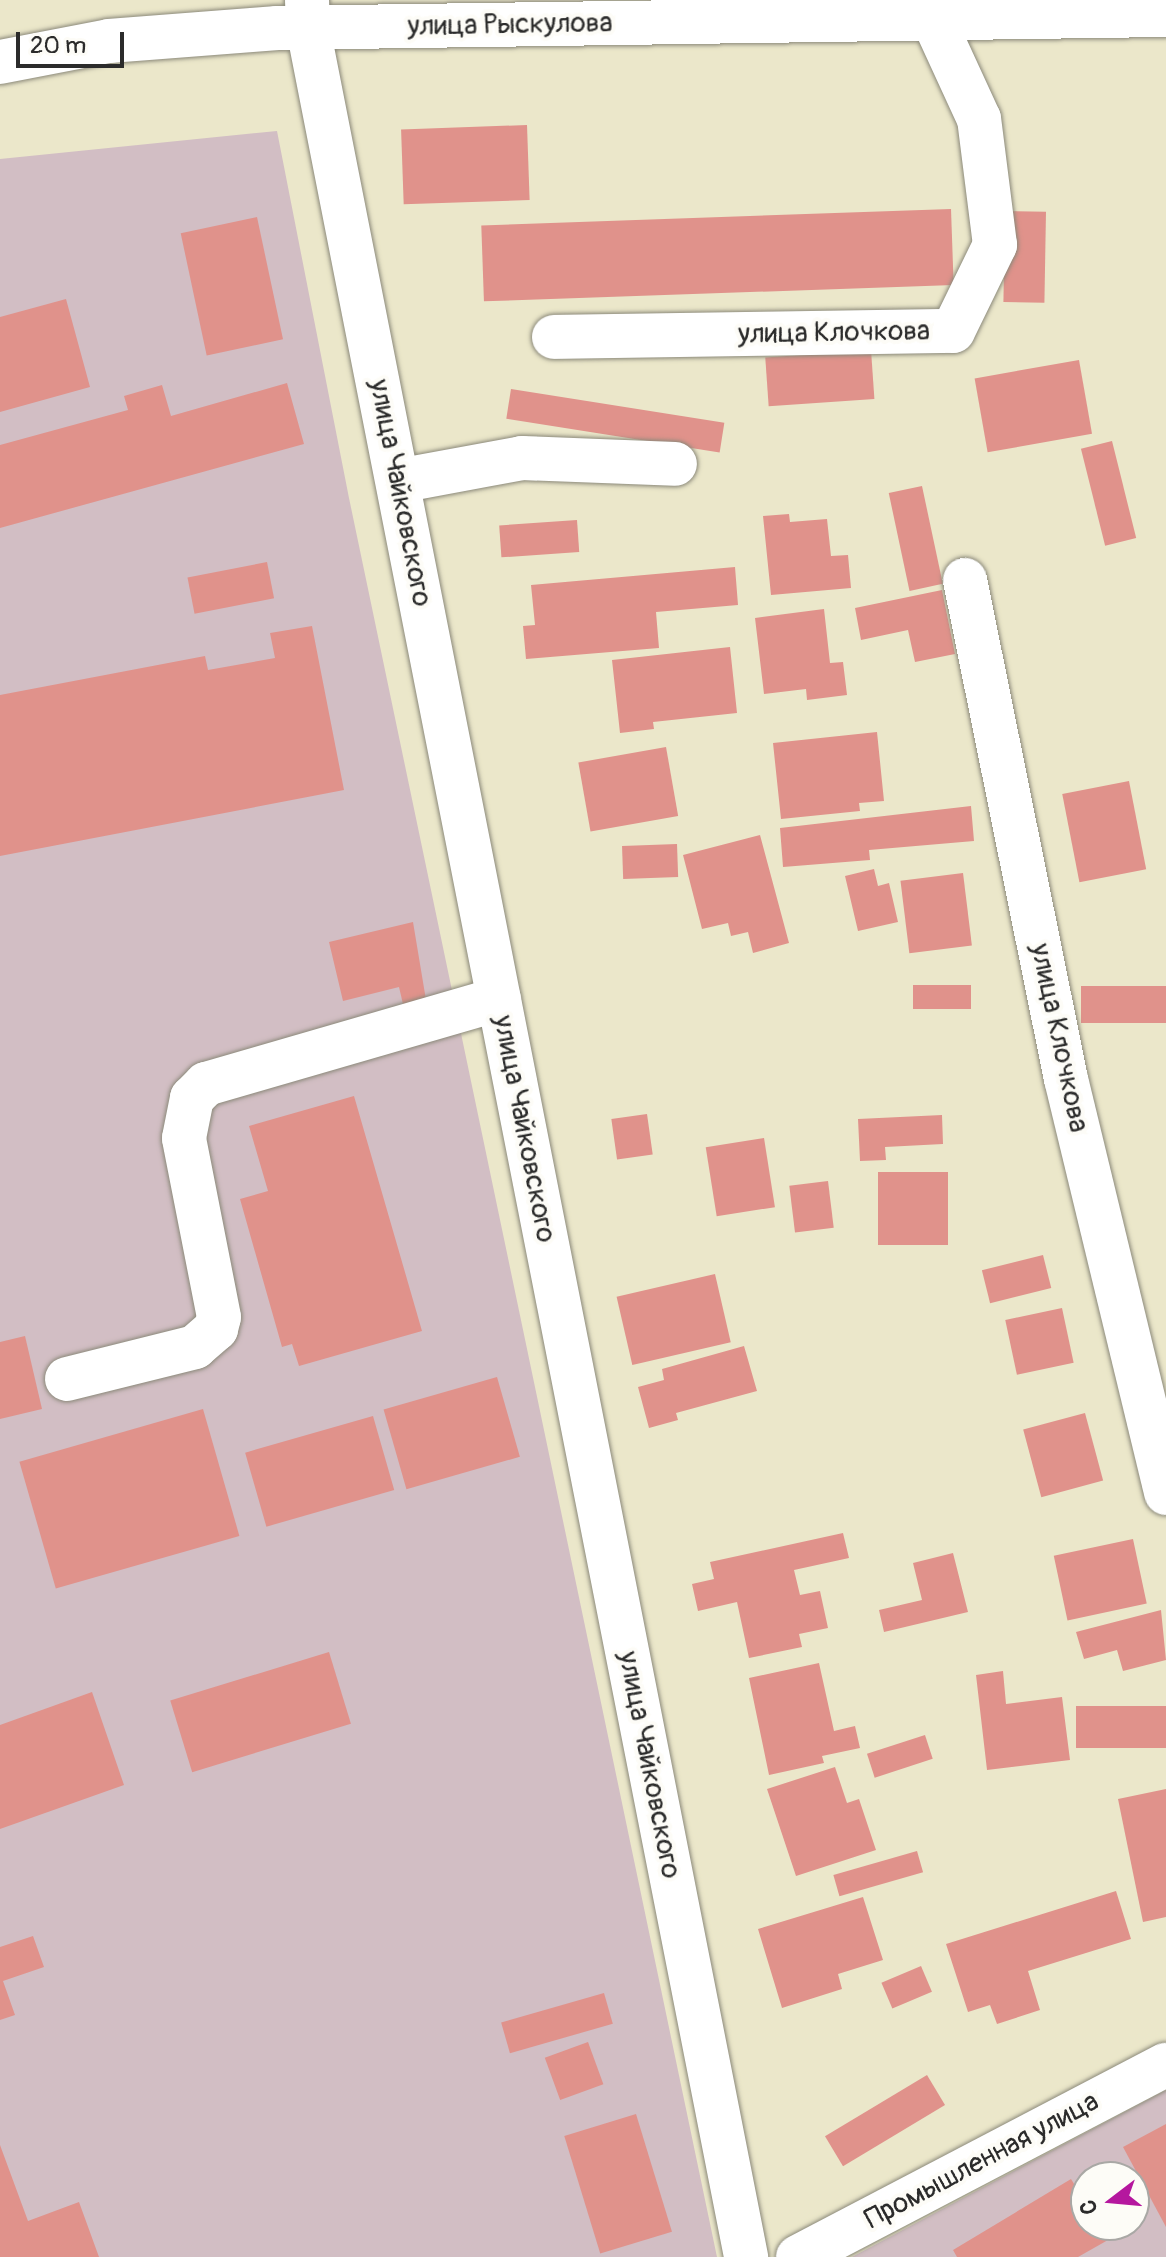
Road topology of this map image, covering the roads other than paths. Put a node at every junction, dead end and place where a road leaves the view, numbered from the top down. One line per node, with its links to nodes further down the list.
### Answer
1 (932, 10): 2 (street, улица Рыскулова); 3 (street, улица Рыскулова); 5 (street, улица Клочкова)
2 (307, 14): 4 (street, улица Рыскулова); 7 (street, улица Чайковского)
3 (1166, 15)
4 (0, 62)
5 (554, 337)
6 (675, 464): 7 (street)
7 (398, 481): 9 (street, улица Чайковского)
8 (965, 580): 11 (street, улица Клочкова)
9 (499, 999): 10 (street); 13 (street, улица Чайковского)
10 (67, 1379)
11 (1166, 1493)
12 (1166, 2065): 14 (street, Промышленная улица)
13 (746, 2257)
14 (798, 2257)

